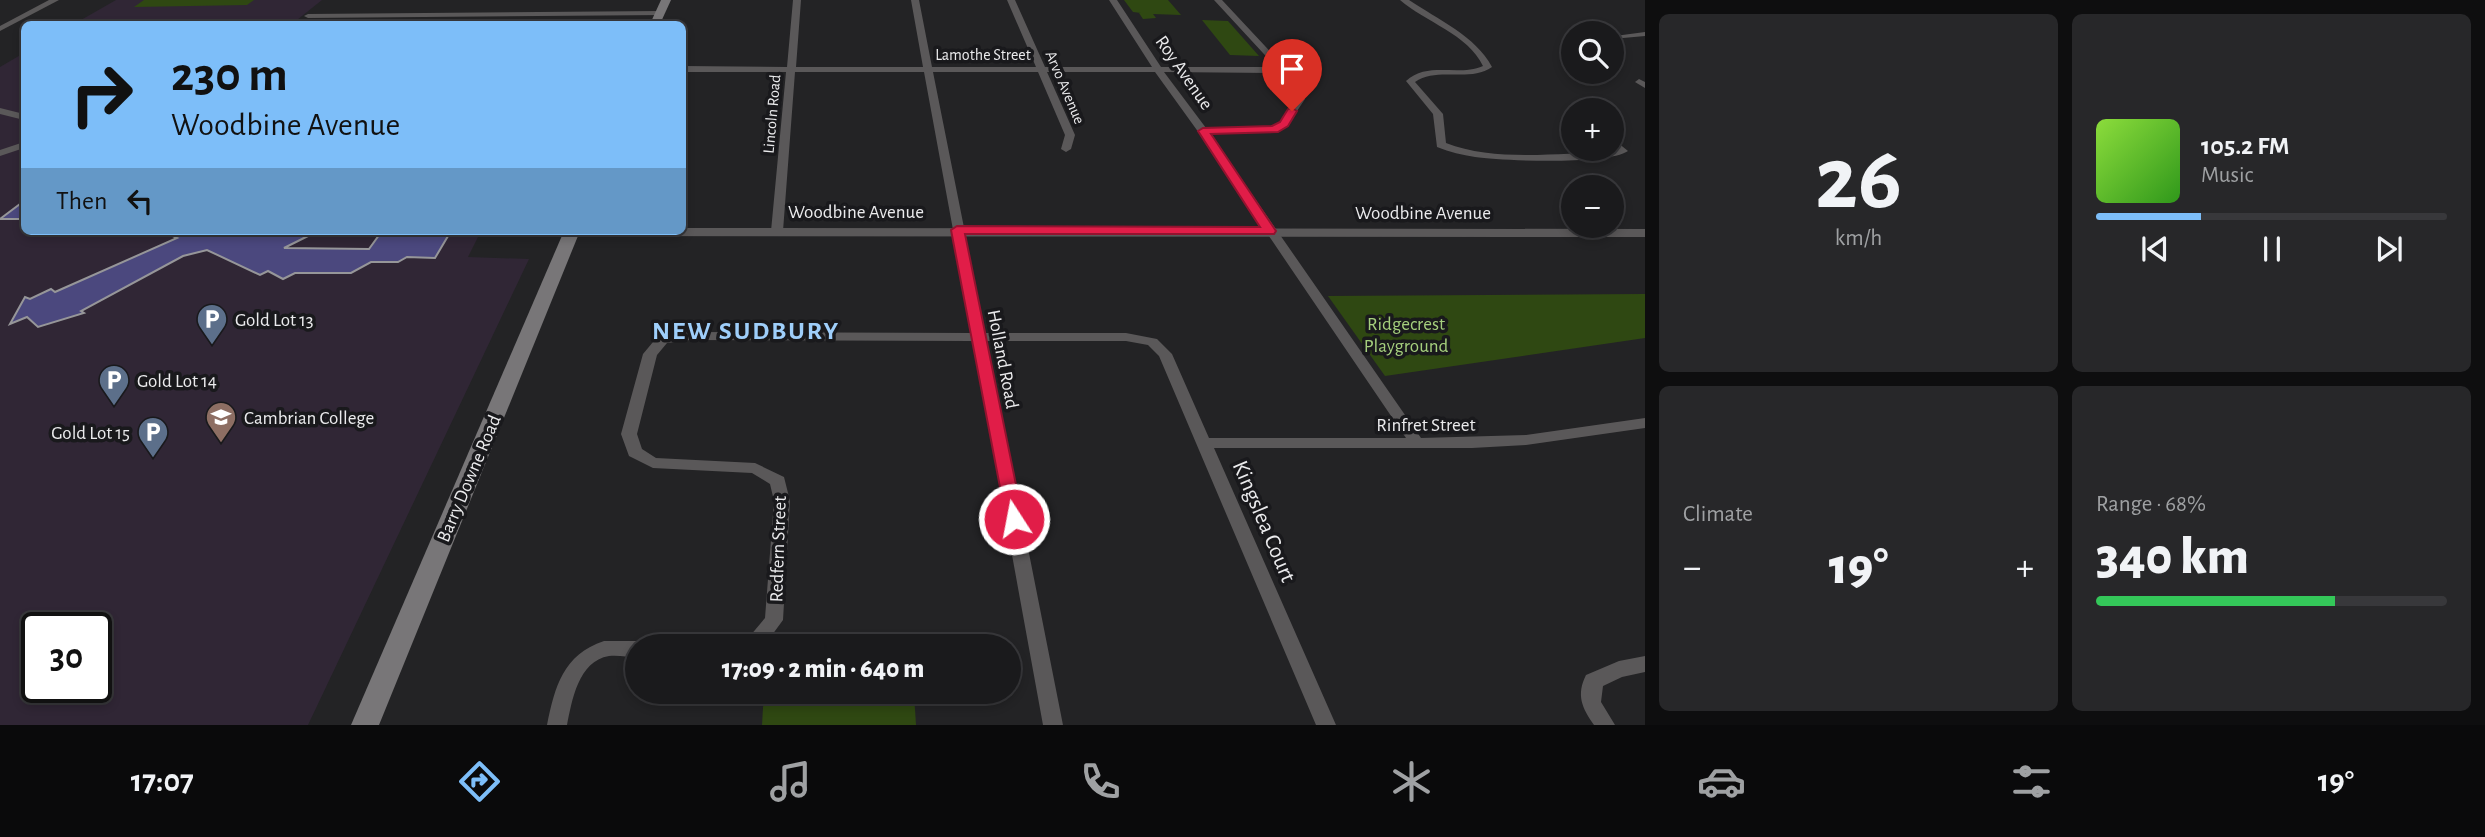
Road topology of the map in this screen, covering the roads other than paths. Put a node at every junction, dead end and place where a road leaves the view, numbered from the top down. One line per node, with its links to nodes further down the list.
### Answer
1 (55, 0): 12 (street)
2 (666, 0): 9 (main road)
3 (797, 0): 16 (street, Lincoln Road)
4 (915, 0): 20 (street, Holland Road)
5 (1012, 0): 17 (street, Arvo Avenue)
6 (1113, 0): 18 (street, Roy Avenue)
7 (1217, 0): 19 (street)
8 (1404, 0): 27 (street)
9 (660, 13): 10 (street); 11 (main road)
10 (308, 16)
11 (656, 21)
12 (0, 29)
13 (1645, 34): 14 (street)
14 (1624, 37)
15 (686, 69): 16 (street, Lamothe Street)
16 (791, 70): 20 (street, Lamothe Street); 30 (street, Lincoln Road)
17 (1042, 70): 18 (street, Lamothe Street); 20 (street, Lamothe Street); 25 (street, Arvo Avenue)
18 (1158, 70): 19 (street, Lamothe Street); 23 (street, Roy Avenue)
19 (1283, 70): 23 (street)
20 (930, 71): 28 (street, Holland Road)
21 (0, 111): 22 (street)
22 (21, 116)
23 (1203, 131): 31 (street, Roy Avenue)
24 (21, 146): 26 (street)
25 (1066, 149)
26 (0, 153)
27 (1561, 155)
28 (957, 230): 30 (street, Woodbine Avenue); 31 (street, Woodbine Avenue); 34 (street, Holland Road)
29 (686, 231): 30 (street, Woodbine Avenue)
30 (777, 231)
31 (1269, 231): 32 (street, Woodbine Avenue); 38 (street, Roy Avenue)
32 (1645, 233)
33 (570, 235): 42 (main road, Barry Downe Road)
34 (979, 338): 35 (street, Redfern Street); 39 (street, Redfern Street); 44 (street, Holland Road)
35 (1152, 342): 37 (street, Kingslea Court)
36 (1645, 423): 38 (street, Rinfret Street)
37 (1205, 443): 38 (street, Rinfret Street); 45 (street, Kingslea Court)
38 (1417, 443)
39 (762, 634)
40 (625, 649): 43 (street)
41 (1645, 664): 46 (street)
42 (365, 725)
43 (557, 725)
44 (1054, 725)
45 (1326, 725)
46 (1605, 725)

